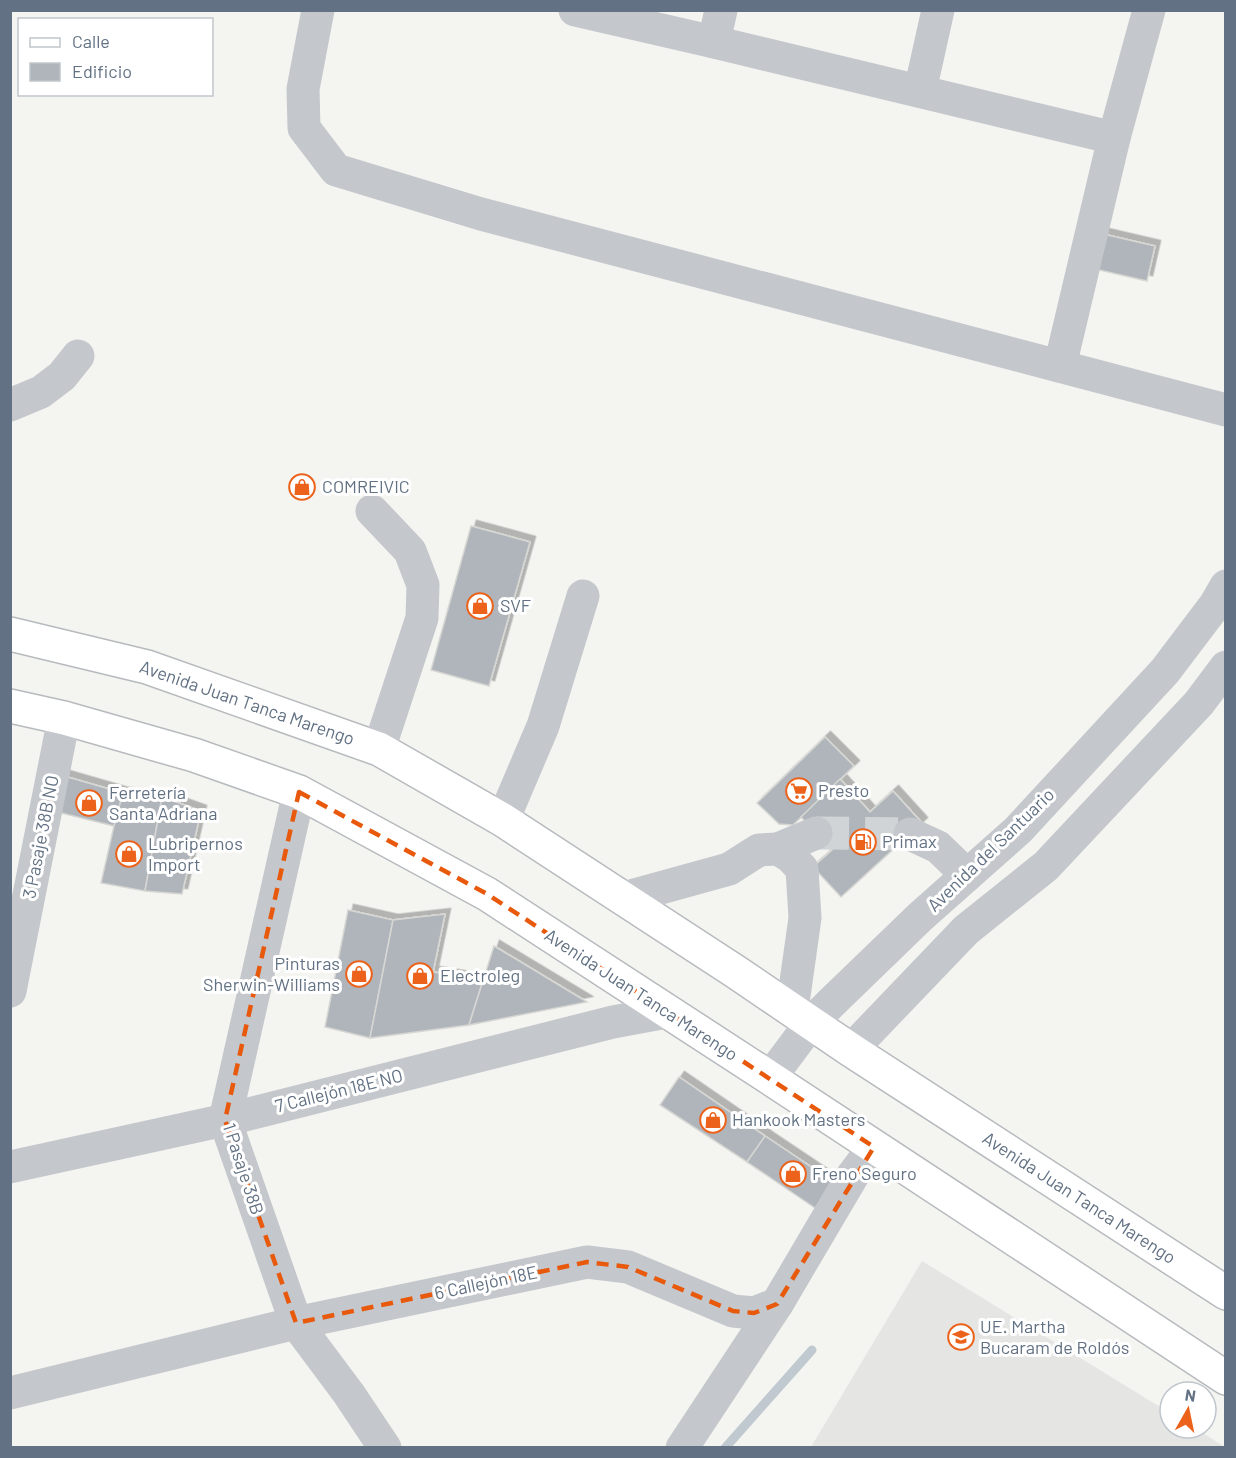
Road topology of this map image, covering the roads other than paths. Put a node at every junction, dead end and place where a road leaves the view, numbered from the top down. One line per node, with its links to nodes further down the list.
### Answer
1 (318, 10): 10 (street)
2 (575, 10): 6 (street)
3 (721, 10): 6 (street)
4 (938, 10): 7 (street)
5 (1149, 10): 8 (street)
6 (714, 42): 7 (street)
7 (920, 91): 8 (street)
8 (1114, 138): 10 (street)
9 (78, 356): 11 (street)
10 (1060, 366): 12 (street)
11 (10, 405)
12 (1226, 410)
13 (372, 511): 20 (street)
14 (1226, 586): 26 (street, Avenida del Santuario)
15 (583, 596): 22 (street)
16 (10, 634): 20 (main road, Avenida Juan Tanca Marengo)
17 (1226, 667): 31 (street)
18 (10, 706): 19 (main road, Avenida Juan Tanca Marengo)
19 (64, 718): 21 (main road, Avenida Juan Tanca Marengo); 28 (street, 3 Pasaje 38B NO)
20 (379, 749): 22 (main road, Avenida Juan Tanca Marengo)
21 (299, 792): 29 (main road, Avenida Juan Tanca Marengo); 33 (street, 1 Pasaje 38B)
22 (503, 820): 27 (main road, Avenida Juan Tanca Marengo)
23 (816, 833): 25 (street)
24 (910, 834): 26 (street)
25 (778, 849): 27 (street); 30 (street)
26 (967, 875): 30 (street, Avenida del Santuario)
27 (624, 898): 30 (main road, Avenida Juan Tanca Marengo)
28 (10, 991)
29 (667, 1012): 32 (main road, Avenida Juan Tanca Marengo); 33 (street, 7 Callejón 18E NO)
30 (801, 1017): 31 (main road, Avenida Juan Tanca Marengo); 32 (street, Avenida del Santuario)
31 (851, 1050): 36 (main road, Avenida Juan Tanca Marengo)
32 (770, 1078): 34 (main road, Avenida Juan Tanca Marengo)
33 (225, 1120): 35 (street, 7 Callejón 18E NO); 38 (street, 1 Pasaje 38B)
34 (874, 1147): 37 (street); 39 (main road, Avenida Juan Tanca Marengo)
35 (10, 1167)
36 (1226, 1293)
37 (777, 1304): 38 (street, 6 Callejón 18E); 42 (street)
38 (296, 1323): 40 (street, 6 Callejón 18E); 41 (street, 1 Pasaje 38B)
39 (1226, 1378)
40 (10, 1393)
41 (385, 1448)
42 (682, 1448)

